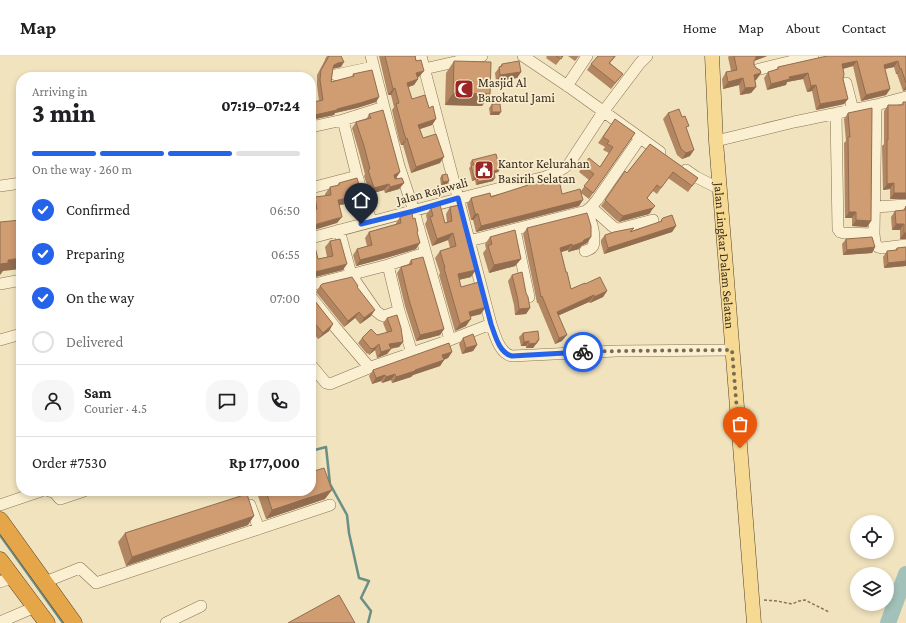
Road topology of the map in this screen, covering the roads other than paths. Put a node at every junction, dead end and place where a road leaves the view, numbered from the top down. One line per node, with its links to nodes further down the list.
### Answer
1 (421, 56): 9 (street)
2 (482, 56): 9 (street)
3 (523, 56): 13 (street)
4 (587, 56): 13 (street)
5 (647, 56): 18 (street, Jalan Rajawali)
6 (712, 56): 23 (main road, Jalan Lingkar Dalam Selatan)
7 (813, 56): 10 (street)
8 (372, 62): 11 (street); 16 (street)
9 (424, 69): 29 (street)
10 (756, 70)
11 (336, 75)
12 (846, 83): 17 (street)
13 (567, 86): 18 (street)
14 (906, 97): 15 (street)
15 (876, 105): 17 (street); 31 (street)
16 (384, 107): 20 (street); 33 (street)
17 (853, 110): 19 (street)
18 (603, 112): 22 (street); 29 (street, Jalan Rajawali)
19 (836, 113): 23 (street); 38 (street)
20 (343, 120): 21 (street); 24 (street)
21 (316, 127)
22 (640, 138): 28 (street); 32 (street)
23 (716, 141): 28 (main road, Jalan Lingkar Dalam Selatan)
24 (357, 176): 27 (street); 35 (street)
25 (16, 184): 26 (street)
26 (0, 186)
27 (316, 187)
28 (720, 189): 56 (main road, Jalan Lingkar Dalam Selatan)
29 (458, 198): 33 (street, Jalan Rajawali); 40 (street)
30 (906, 205): 31 (street)
31 (875, 207): 38 (street)
32 (588, 209): 34 (street); 37 (street); 42 (street)
33 (414, 211): 35 (street, Jalan Rajawali); 43 (street)
34 (653, 220)
35 (371, 221): 36 (street, Jalan Rajawali)
36 (339, 230): 39 (street, Jalan Rajawali); 45 (street)
37 (515, 230): 40 (street); 49 (street)
38 (874, 234): 41 (street)
39 (316, 237)
40 (469, 241): 52 (street)
41 (906, 245)
42 (585, 251)
43 (425, 253): 44 (street); 55 (street)
44 (388, 265): 45 (street); 51 (street)
45 (351, 274): 47 (street); 51 (street)
46 (16, 281): 48 (street)
47 (316, 283)
48 (0, 284)
49 (529, 297)
50 (316, 303): 58 (street)
51 (399, 311): 57 (street)
52 (491, 324): 55 (street); 56 (street)
53 (16, 335): 54 (street)
54 (0, 340)
55 (450, 340): 57 (street)
56 (732, 350): 76 (main road, Jalan Lingkar Dalam Selatan)
57 (412, 353): 58 (street)
58 (369, 367): 59 (street)
59 (316, 371)
60 (26, 496): 63 (street)
61 (57, 496): 62 (street)
62 (69, 496)
63 (0, 505)
64 (250, 505): 67 (street)
65 (330, 505): 67 (street)
66 (0, 520): 69 (highway)
67 (259, 528): 69 (street)
68 (3, 570): 71 (highway)
69 (45, 582): 74 (highway)
70 (201, 606): 75 (street)
71 (35, 607): 72 (street); 73 (highway)
72 (0, 622)
73 (46, 623)
74 (74, 623)
75 (166, 623)
76 (754, 623)

